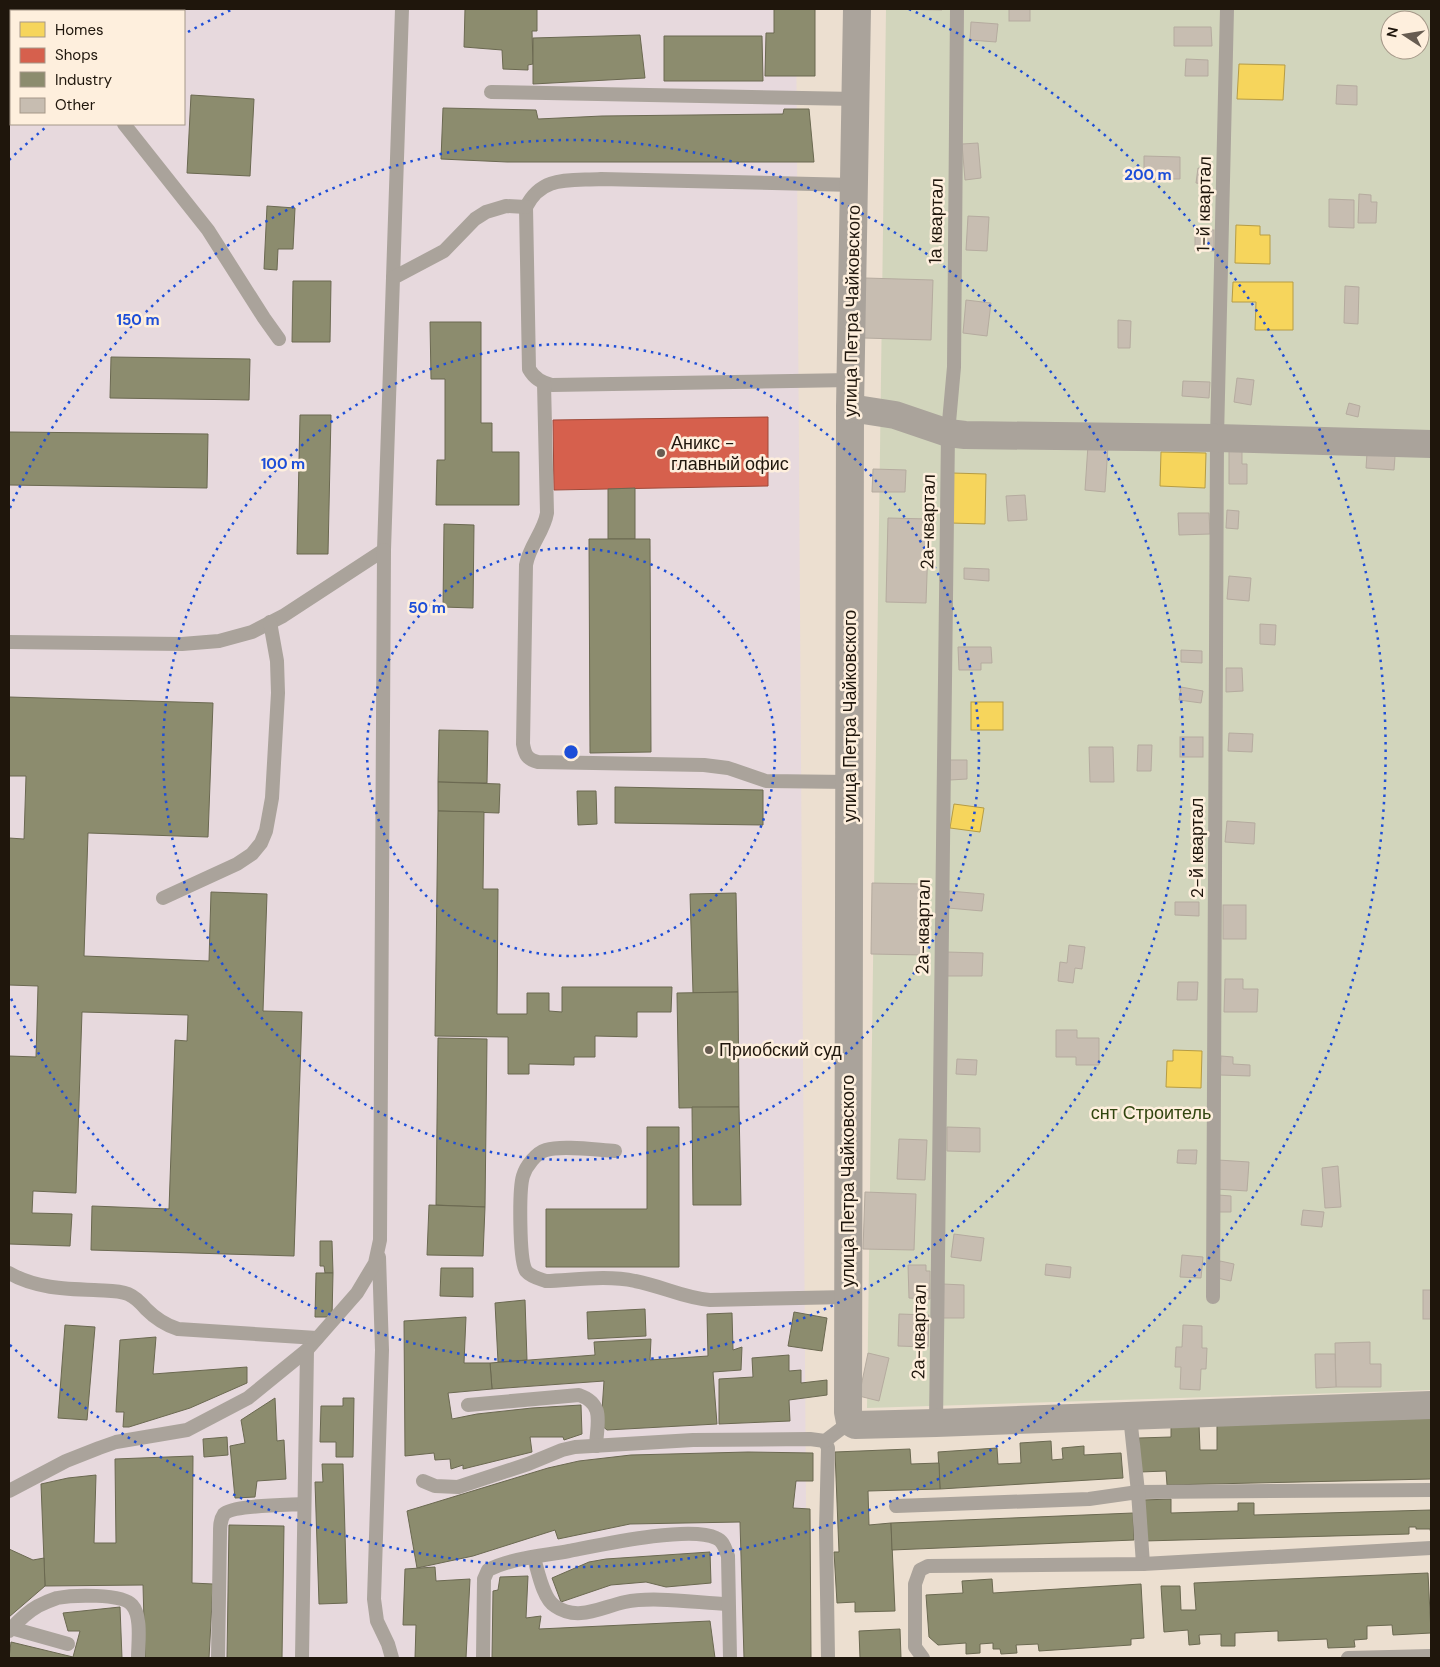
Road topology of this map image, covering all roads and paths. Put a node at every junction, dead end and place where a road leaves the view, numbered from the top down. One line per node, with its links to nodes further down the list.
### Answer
1 (402, 9): 10 (lane)
2 (857, 9): 6 (street, улица Петра Чайковского)
3 (957, 9): 16 (lane, 1а квартал)
4 (1227, 9): 14 (lane, 1-й квартал)
5 (491, 92): 6 (lane)
6 (856, 98): 8 (street, улица Петра Чайковского)
7 (125, 125): 11 (lane)
8 (854, 185): 9 (lane); 12 (street, улица Петра Чайковского)
9 (526, 207): 10 (lane); 13 (lane)
10 (393, 278): 19 (lane)
11 (279, 339)
12 (851, 380): 13 (lane); 15 (street, улица Петра Чайковского)
13 (544, 384): 22 (lane)
14 (1219, 400): 17 (lane, 2-й квартал)
15 (850, 408): 16 (street); 22 (street, улица Петра Чайковского)
16 (948, 433): 17 (street); 35 (lane, 2а-квартал)
17 (1217, 438): 18 (street); 28 (lane, 2-й квартал)
18 (1431, 444)
19 (384, 550): 20 (lane); 25 (lane)
20 (270, 622): 21 (lane); 23 (lane)
21 (9, 642)
22 (849, 782): 27 (street, улица Петра Чайковского)
23 (163, 898)
24 (614, 1151): 27 (lane)
25 (379, 1251): 29 (lane); 54 (lane)
26 (9, 1273): 29 (lane)
27 (848, 1297): 34 (street, улица Петра Чайковского)
28 (1213, 1297)
29 (317, 1338): 30 (lane)
30 (307, 1350): 39 (lane); 42 (lane)
31 (468, 1405): 37 (lane)
32 (1431, 1405): 33 (street)
33 (1130, 1416): 35 (street); 41 (lane)
34 (850, 1422): 35 (street); 36 (lane)
35 (936, 1423)
36 (825, 1442): 37 (lane); 57 (lane)
37 (596, 1446): 38 (lane)
38 (423, 1481)
39 (9, 1490)
40 (1431, 1490): 41 (lane)
41 (1138, 1492): 43 (lane); 46 (lane)
42 (304, 1504): 52 (lane); 53 (lane)
43 (896, 1506)
44 (1431, 1548): 46 (lane)
45 (534, 1558): 47 (lane); 47 (lane); 55 (lane)
46 (1144, 1564): 58 (lane)
47 (728, 1604): 56 (lane)
48 (10, 1630): 49 (lane); 51 (lane)
49 (68, 1644)
50 (1431, 1656): 59 (lane)
51 (138, 1658)
52 (218, 1658)
53 (302, 1658)
54 (392, 1658)
55 (483, 1658)
56 (730, 1658)
57 (828, 1658)
58 (923, 1658)
59 (1348, 1658)

